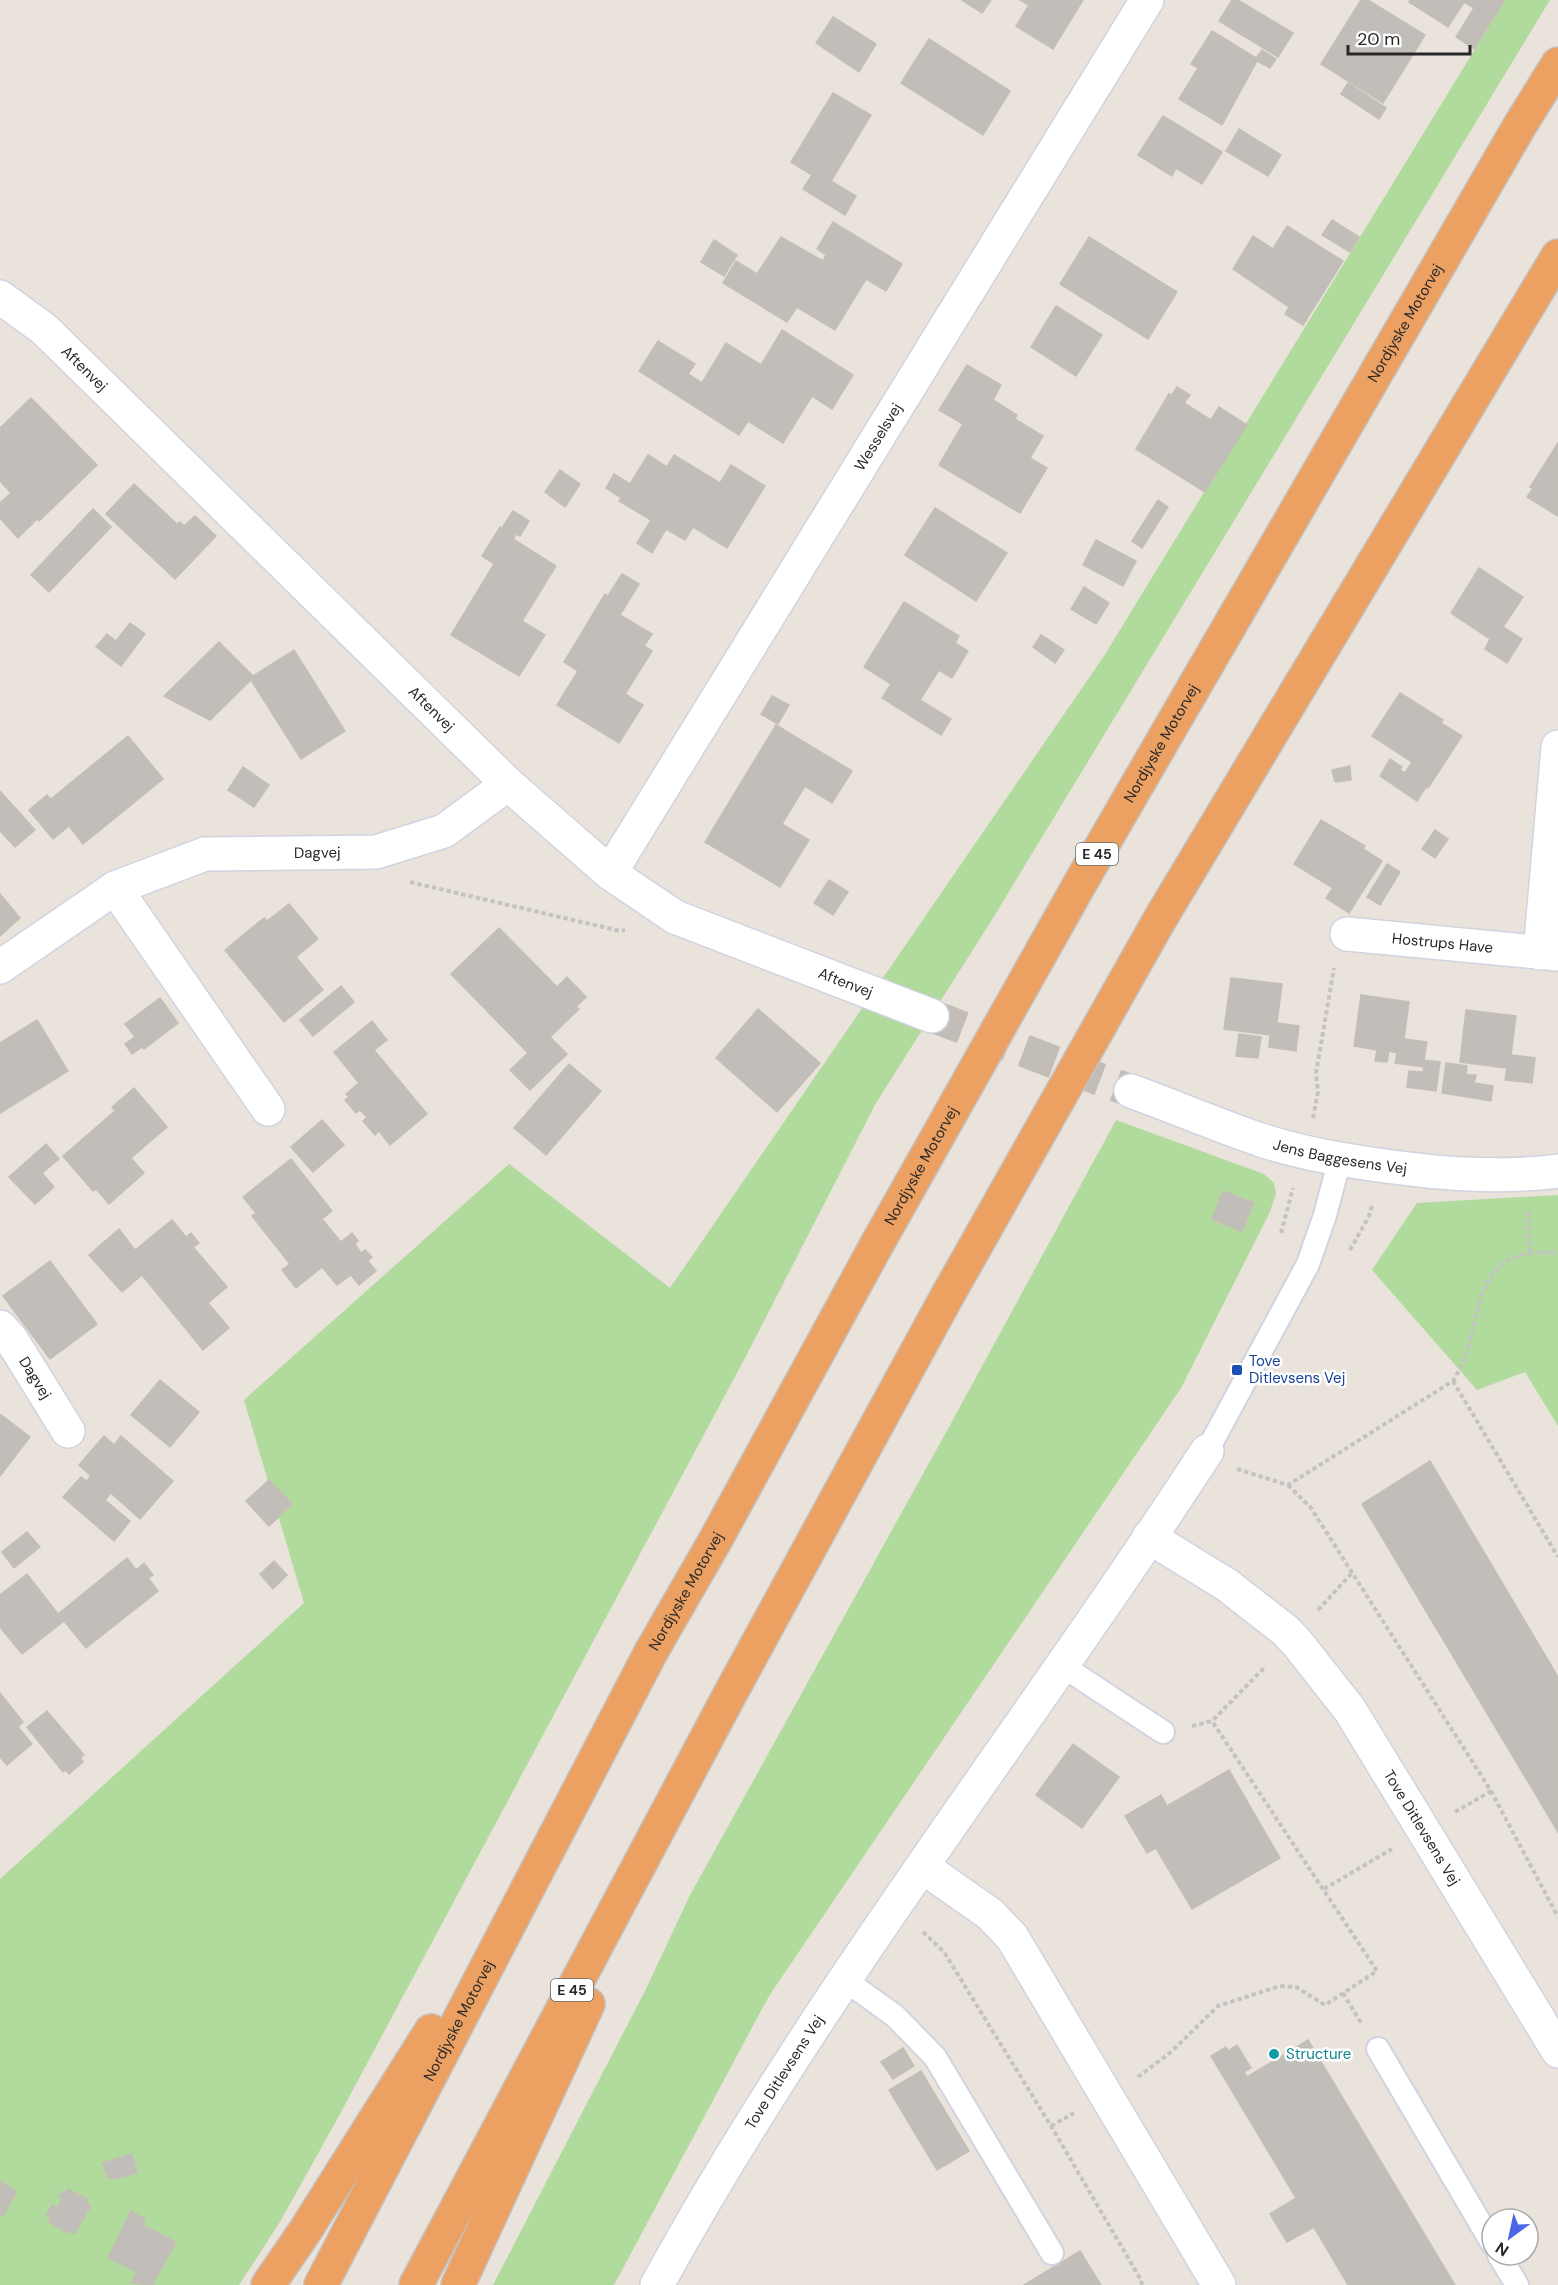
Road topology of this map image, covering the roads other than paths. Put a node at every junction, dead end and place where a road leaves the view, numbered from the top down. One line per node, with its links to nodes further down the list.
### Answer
1 (1147, 0): 7 (street, Wesselsvej)
2 (1558, 64): 24 (highway, Nordjyske Motorvej / E 45)
3 (1558, 256): 22 (highway, E 45)
4 (0, 297): 6 (street, Aftenvej)
5 (1558, 747): 10 (street, Hostrups Have)
6 (508, 784): 7 (street, Aftenvej); 8 (street, Dagvej)
7 (610, 873): 12 (street, Aftenvej)
8 (115, 888): 11 (street, Dagvej); 14 (street)
9 (1347, 934): 10 (street, Hostrups Have)
10 (1549, 953)
11 (0, 967)
12 (932, 1016)
13 (1131, 1091): 15 (street, Jens Baggesens Vej)
14 (268, 1109)
15 (1340, 1159): 16 (street, Jens Baggesens Vej); 19 (lane, Tove Ditlevsens Vej)
16 (1558, 1171)
17 (0, 1327): 18 (street, Dagvej)
18 (68, 1431)
19 (1207, 1451): 20 (street, Tove Ditlevsens Vej)
20 (1149, 1537): 21 (street, Tove Ditlevsens Vej); 28 (street, Tove Ditlevsens Vej)
21 (1061, 1665): 23 (lane); 25 (street, Tove Ditlevsens Vej)
22 (729, 1695): 34 (highway, E 45); 35 (highway)
23 (1163, 1732)
24 (558, 1829): 32 (highway); 33 (highway, Nordjyske Motorvej / E 45)
25 (923, 1867): 26 (street, Tove Ditlevsens Vej); 37 (street)
26 (845, 1980): 30 (lane); 36 (street, Tove Ditlevsens Vej)
27 (1378, 2049): 29 (lane)
28 (1558, 2051)
29 (1480, 2223)
30 (1053, 2253)
31 (1506, 2267): 38 (lane)
32 (268, 2285)
33 (321, 2285)
34 (416, 2285)
35 (458, 2285)
36 (657, 2285)
37 (1219, 2285)
38 (1517, 2285)

